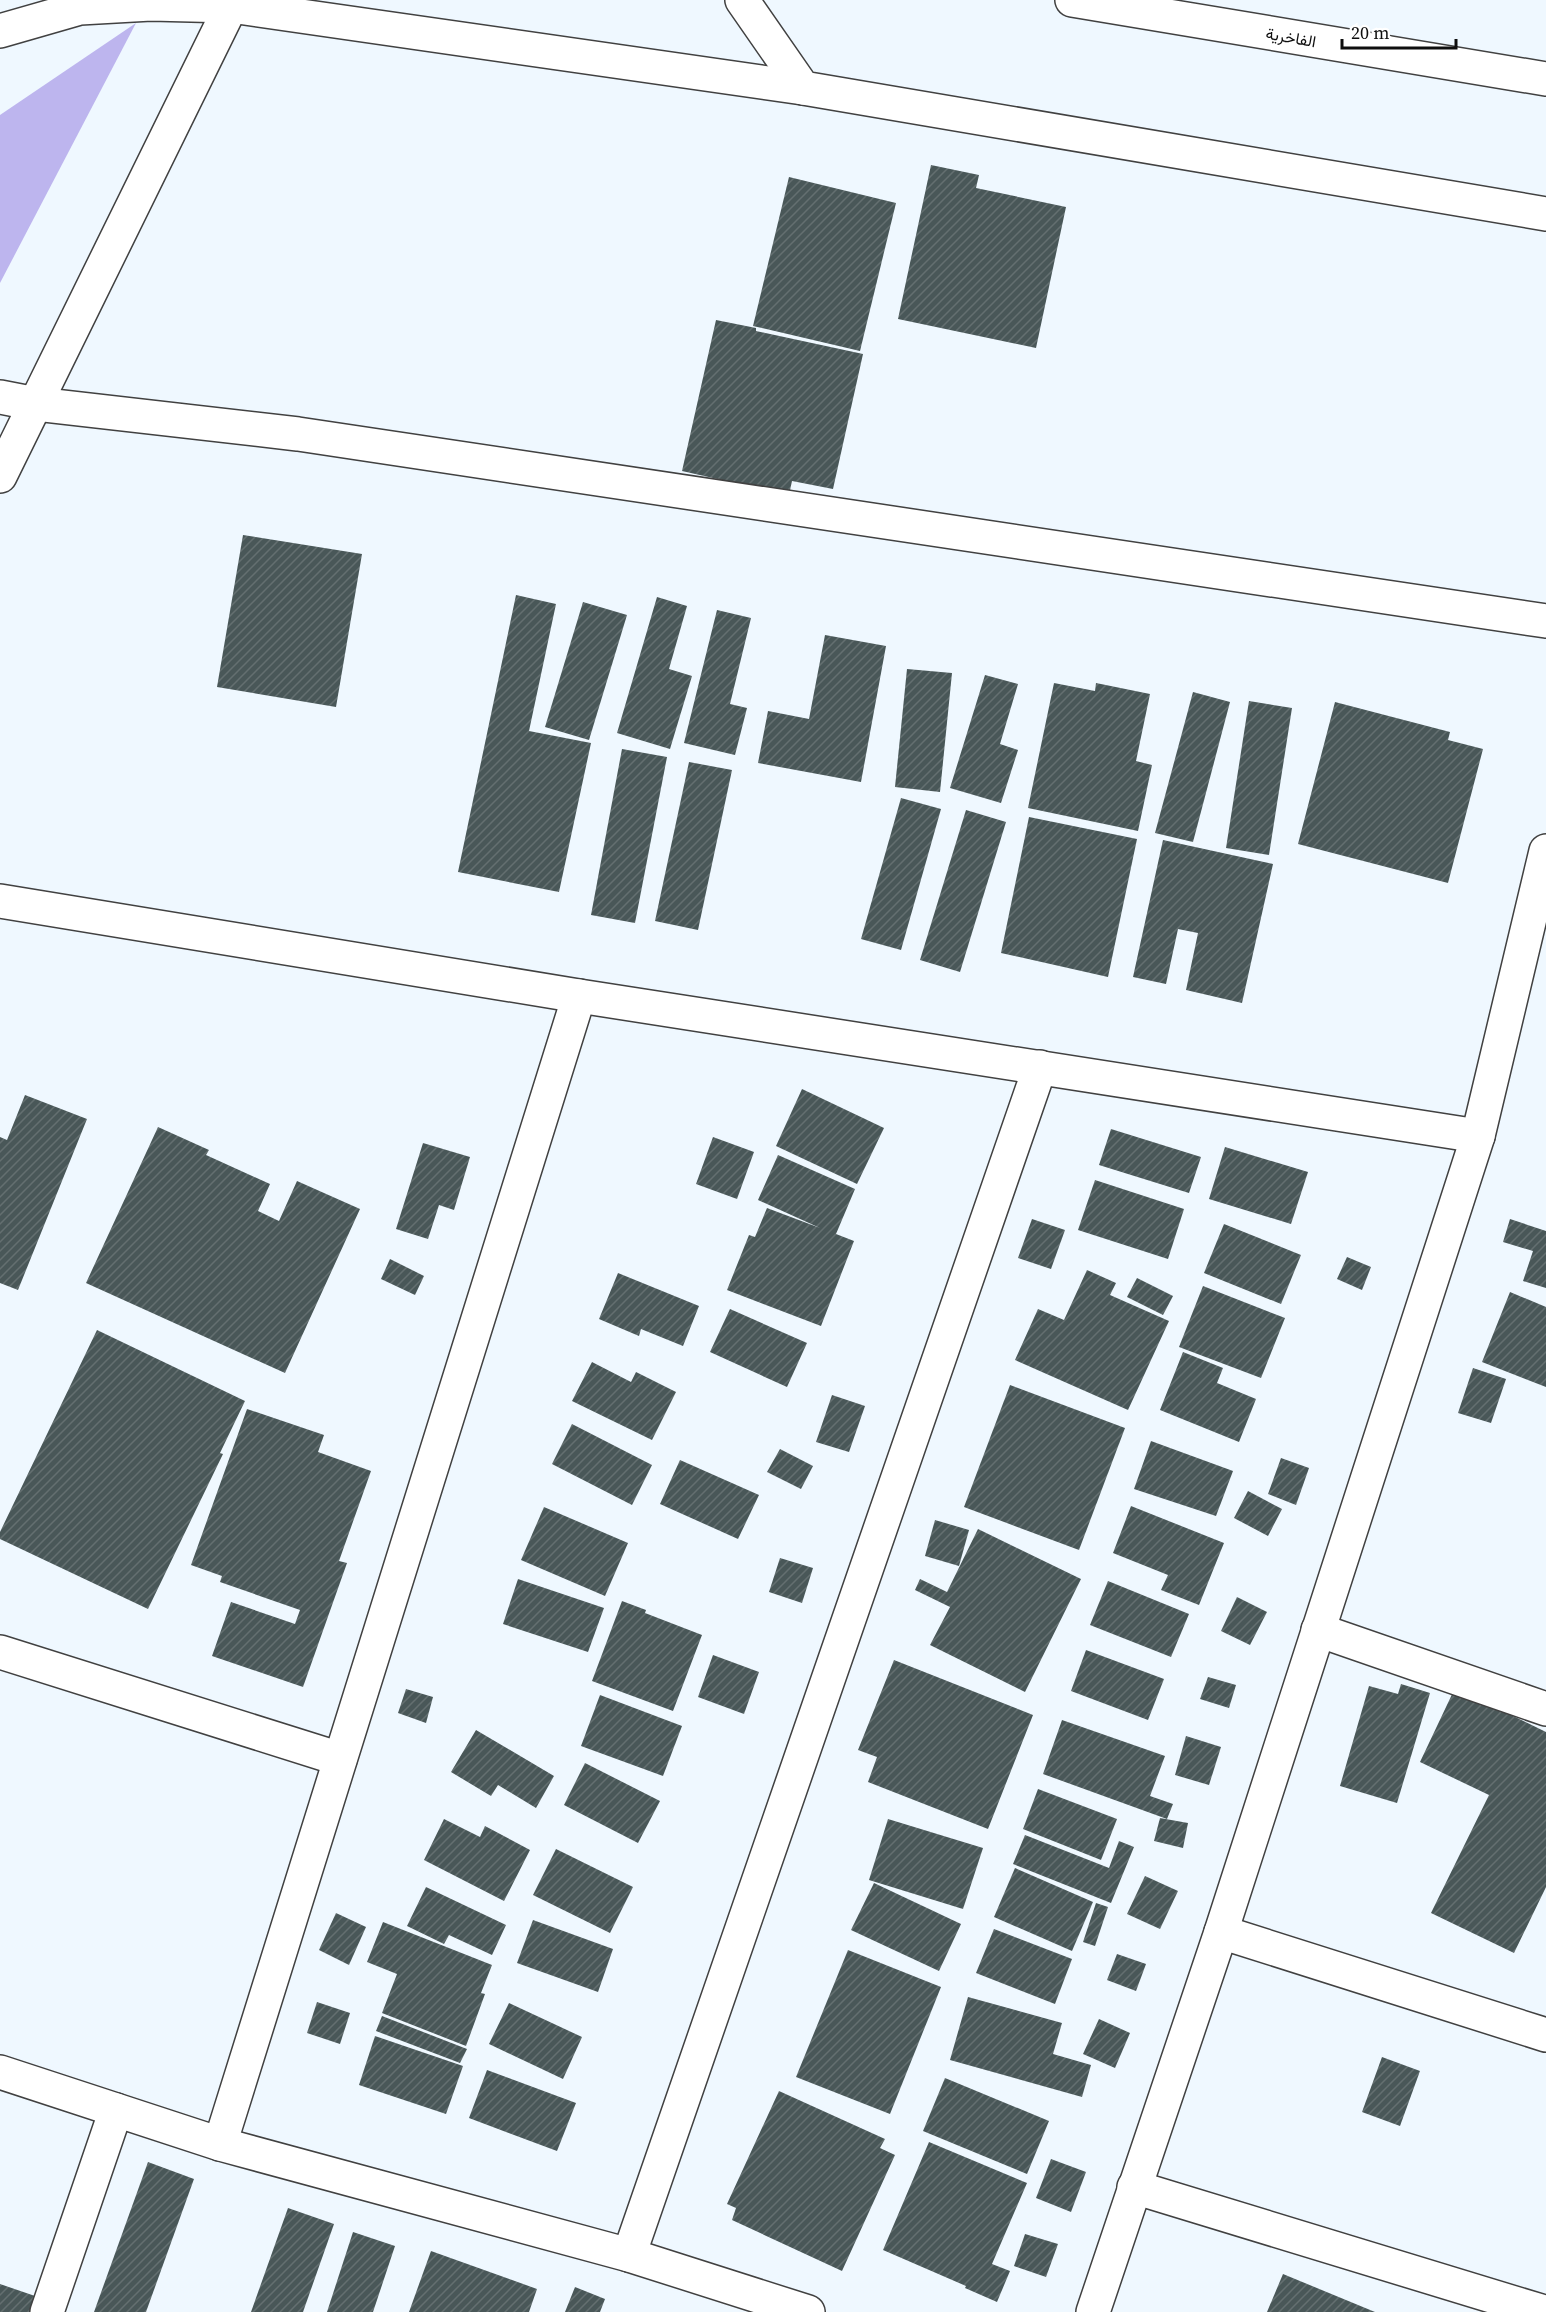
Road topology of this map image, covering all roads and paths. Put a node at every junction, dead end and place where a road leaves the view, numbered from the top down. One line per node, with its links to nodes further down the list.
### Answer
1 (742, 0): 6 (street)
2 (1072, 0): 5 (street, الفاخرية)
3 (231, 6): 4 (street); 6 (street); 9 (street)
4 (0, 31)
5 (1546, 80)
6 (803, 88): 7 (street)
7 (1546, 214)
8 (0, 397): 9 (street)
9 (36, 404): 10 (street); 11 (street)
10 (0, 476)
11 (1546, 621)
12 (1546, 851): 16 (street)
13 (0, 901): 14 (street)
14 (579, 996): 15 (street); 20 (street)
15 (1040, 1067): 16 (street); 27 (street)
16 (1479, 1136): 17 (street)
17 (1318, 1630): 19 (street); 21 (street)
18 (0, 1652): 20 (street)
19 (1546, 1709)
20 (340, 1759): 25 (street)
21 (1221, 1932): 22 (street); 26 (street)
22 (1546, 2035)
23 (0, 2072): 24 (street)
24 (116, 2110): 25 (street); 28 (street)
25 (220, 2144): 27 (street)
26 (1134, 2187): 30 (street); 31 (street)
27 (629, 2255): 29 (street)
28 (47, 2312)
29 (808, 2312)
30 (1093, 2312)
31 (1544, 2312)

